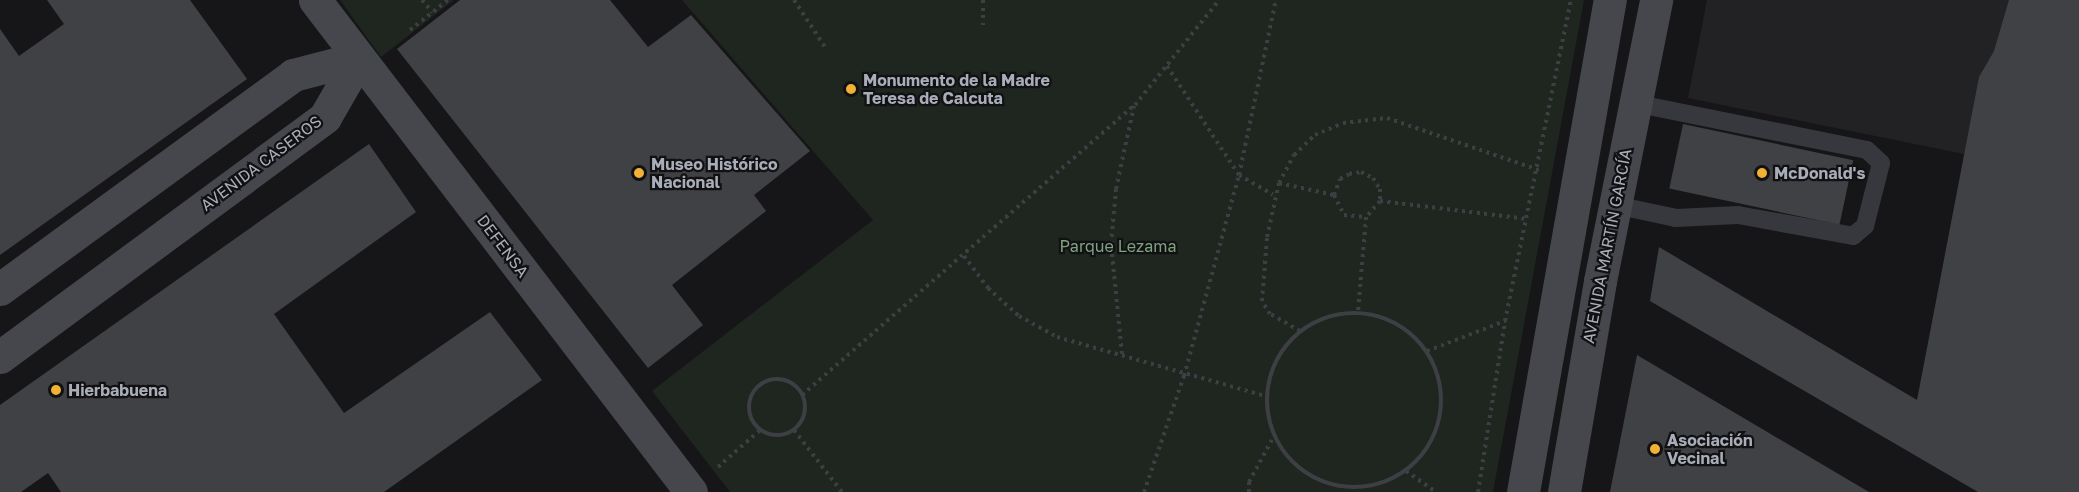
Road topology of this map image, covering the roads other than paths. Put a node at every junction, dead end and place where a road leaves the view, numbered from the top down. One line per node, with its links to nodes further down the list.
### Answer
1 (315, 0): 4 (main road, DEFENSA)
2 (1611, 0): 10 (main road)
3 (1656, 0): 5 (main road, AVENIDA MARTÍN GARCÍA)
4 (359, 58): 7 (main road); 8 (main road, AVENIDA CASEROS); 9 (main road, DEFENSA)
5 (1634, 103): 6 (main road, AVENIDA MARTÍN GARCÍA); 6 (lane)
6 (1616, 205): 11 (main road, AVENIDA MARTÍN GARCÍA)
7 (0, 289)
8 (0, 357)
9 (691, 492)
10 (1523, 492)
11 (1564, 492)

